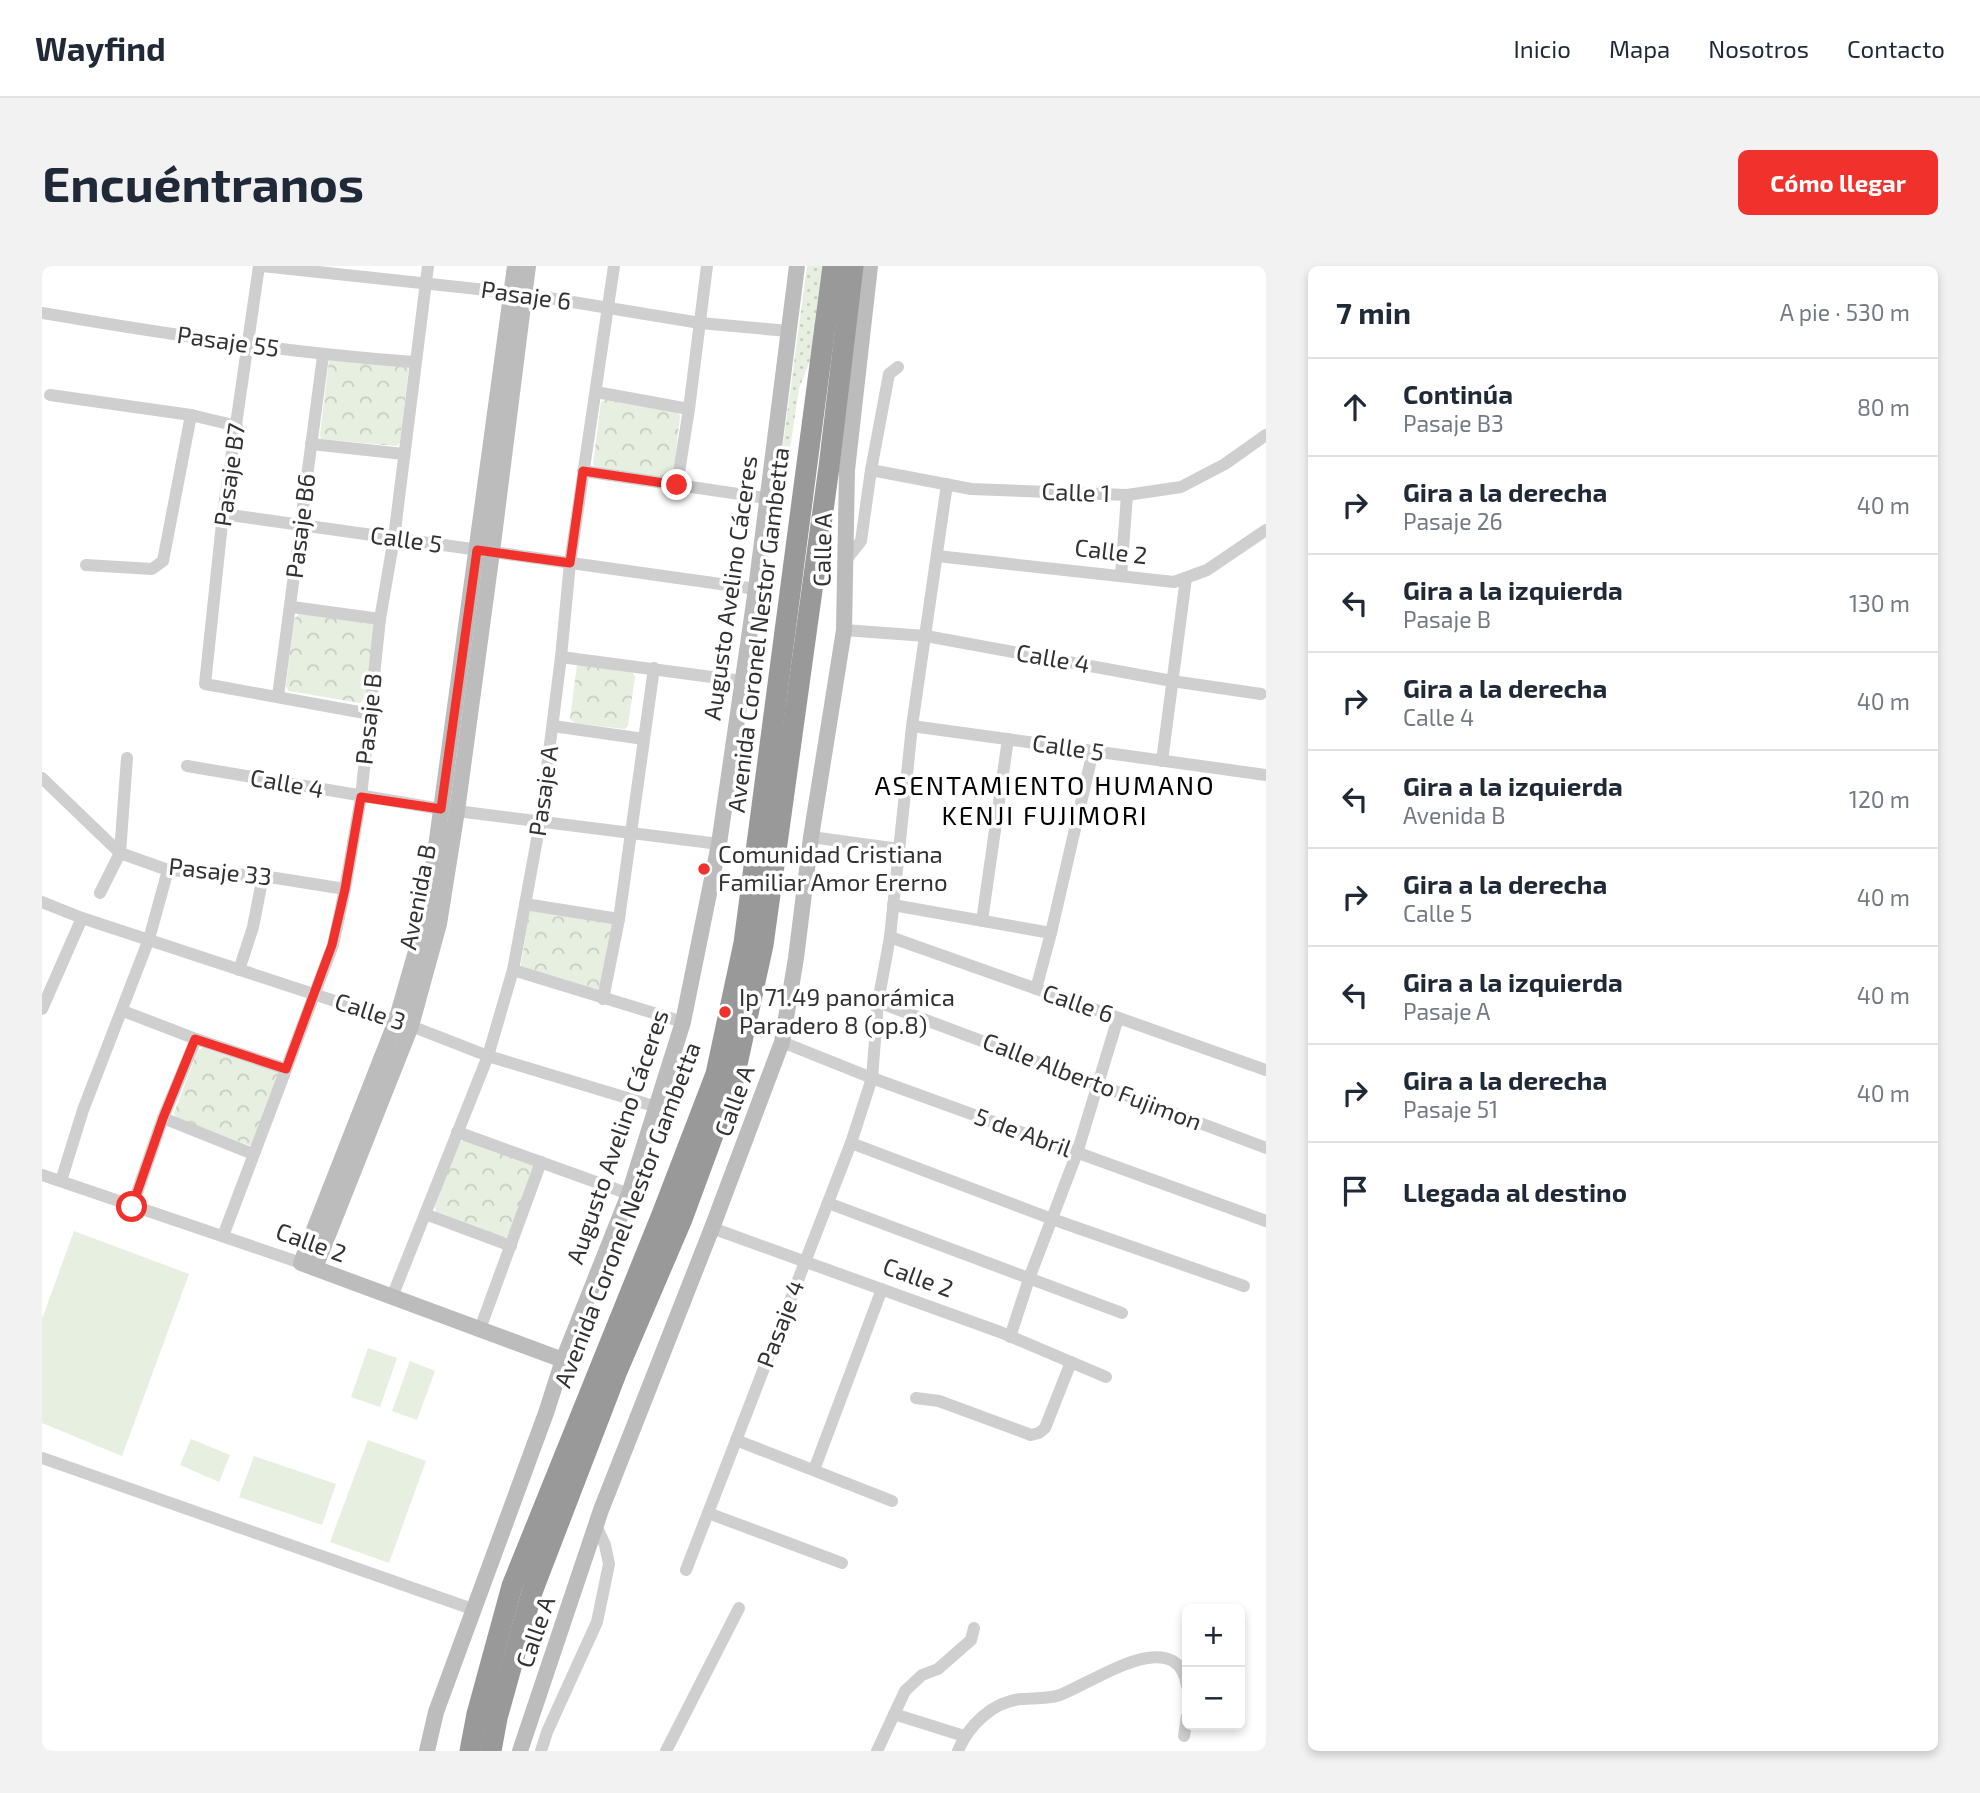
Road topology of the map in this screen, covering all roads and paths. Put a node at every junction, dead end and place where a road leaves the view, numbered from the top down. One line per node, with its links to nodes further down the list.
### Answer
1 (261, 266): 11 (street, Pasaje 6); 17 (street, Pasaje B7)
2 (428, 266): 11 (street, Pasaje B)
3 (515, 266): 12 (street, Avenida B)
4 (528, 266): 12 (street, Avenida B)
5 (614, 266): 13 (street, Pasaje A)
6 (707, 266): 15 (street)
7 (797, 266): 16 (street, Augusto Avelino Cáceres)
8 (834, 266): 156 (highway, Avenida Coronel Nestor Gambetta)
9 (853, 266): 157 (highway, Avenida Coronel Nestor Gambetta)
10 (870, 266): 41 (street, Calle A)
11 (425, 283): 12 (street, Pasaje 6); 19 (street, Pasaje B)
12 (518, 293): 13 (street, Pasaje 6); 39 (street, Avenida B)
13 (609, 309): 15 (street, Pasaje 6); 21 (street, Pasaje A)
14 (42, 313): 17 (street, Pasaje 55)
15 (701, 323): 16 (street, Pasaje 6); 23 (street)
16 (788, 331): 34 (street, Augusto Avelino Cáceres)
17 (248, 346): 18 (street, Pasaje 55); 25 (street, Pasaje B7)
18 (323, 356): 19 (street, Pasaje 55); 27 (street, Pasaje B6)
19 (414, 362): 28 (street, Pasaje B)
20 (898, 367): 29 (street)
21 (596, 392): 23 (street); 30 (street, Pasaje A)
22 (50, 395): 24 (street)
23 (689, 408): 32 (street)
24 (191, 415): 25 (street); 43 (street)
25 (237, 426): 35 (street, Pasaje B7)
26 (1266, 435): 33 (street, Calle 1)
27 (311, 444): 28 (street); 36 (street, Pasaje B6)
28 (404, 454): 38 (street, Pasaje B)
29 (871, 470): 31 (street, Calle 1); 41 (street)
30 (583, 471): 32 (street); 42 (street, Pasaje A)
31 (947, 484): 33 (street, Calle 1); 40 (street, Pasaje 4)
32 (677, 485): 34 (street)
33 (1127, 495): 44 (street)
34 (766, 498): 46 (street, Augusto Avelino Cáceres)
35 (223, 514): 36 (street, Calle 5); 56 (street, Pasaje B7)
36 (301, 525): 38 (street, Calle 5); 47 (street, Pasaje B6)
37 (1266, 530): 45 (street, Calle 2)
38 (394, 538): 39 (street, Calle 5); 48 (street, Pasaje B)
39 (484, 551): 42 (street, Calle 5); 69 (street, Avenida B)
40 (937, 556): 44 (street, Calle 2); 50 (street, Pasaje 4)
41 (845, 561): 49 (street, Calle A)
42 (570, 563): 46 (street, Calle 5); 51 (street, Pasaje A)
43 (86, 565)
44 (1122, 576): 45 (street, Calle 2)
45 (1186, 578): 54 (street)
46 (756, 589): 53 (street, Augusto Avelino Cáceres)
47 (292, 607): 48 (street); 56 (street, Pasaje B6)
48 (380, 619): 57 (street, Pasaje B)
49 (844, 629): 50 (street, Calle 4); 72 (street, Calle A)
50 (926, 636): 54 (street, Calle 4); 59 (street, Pasaje 4)
51 (561, 657): 52 (street); 58 (street, Pasaje A)
52 (654, 668): 53 (street); 60 (street)
53 (742, 681): 73 (street, Augusto Avelino Cáceres)
54 (1172, 681): 55 (street, Calle 4); 64 (street)
55 (1261, 694)
56 (278, 696): 57 (street)
57 (370, 714): 68 (street, Pasaje B)
58 (553, 726): 60 (street); 70 (street, Pasaje A)
59 (912, 726): 61 (street, Calle 5); 74 (street, Pasaje 4)
60 (644, 739): 71 (street)
61 (1009, 739): 62 (street, Calle 5); 85 (street)
62 (1093, 751): 64 (street, Calle 5); 86 (street)
63 (127, 758): 75 (street)
64 (1162, 761): 66 (street, Calle 5)
65 (187, 766): 68 (street, Calle 4)
66 (1266, 775)
67 (42, 778): 75 (street, Pasaje 33)
68 (361, 797): 69 (street, Calle 4); 78 (street, Pasaje B)
69 (449, 810): 70 (street, Calle 4); 98 (street, Avenida B)
70 (540, 823): 71 (street, Calle 4); 81 (street, Pasaje A)
71 (631, 832): 73 (street, Calle 4); 84 (street)
72 (811, 837): 74 (street); 101 (street, Calle A)
73 (719, 844): 99 (street, Augusto Avelino Cáceres)
74 (899, 849): 82 (street, Pasaje 4)
75 (120, 853): 76 (street, Pasaje 33); 79 (street)
76 (168, 870): 77 (street, Pasaje 33); 88 (street)
77 (263, 876): 78 (street, Pasaje 33); 89 (street)
78 (345, 889): 92 (street, Pasaje B)
79 (100, 893)
80 (42, 902): 83 (street, Calle 3)
81 (525, 904): 84 (street); 90 (street, Pasaje A)
82 (893, 905): 85 (street); 87 (street, Pasaje 4)
83 (82, 918): 88 (street, Calle 3); 95 (street)
84 (619, 919): 93 (street)
85 (982, 920): 86 (street)
86 (1051, 933): 91 (street)
87 (890, 937): 91 (street, Calle 6); 94 (street, Pasaje 4)
88 (149, 939): 89 (street, Calle 3); 96 (street)
89 (239, 970): 92 (street, Calle 3)
90 (513, 970): 93 (street); 102 (street, Pasaje A)
91 (1036, 989): 97 (street, Calle 6)
92 (315, 994): 98 (street, Calle 3); 103 (street, Pasaje B)
93 (603, 999): 99 (street)
94 (878, 1002): 105 (street, Pasaje 4); 106 (street, Calle Alberto Fujimon)
95 (42, 1009)
96 (123, 1011): 100 (street); 116 (street)
97 (1118, 1018): 104 (street, Calle 6); 106 (street)
98 (404, 1023): 102 (street, Calle 3); 127 (street, Avenida B)
99 (683, 1023): 107 (street, Augusto Avelino Cáceres)
100 (195, 1039): 103 (street); 108 (street)
101 (782, 1042): 105 (street, 5 de Abril); 123 (street, Calle A)
102 (488, 1056): 107 (street, Calle 3); 109 (street, Pasaje A)
103 (286, 1069): 113 (street, Pasaje B)
104 (1266, 1070)
105 (872, 1078): 110 (street, Pasaje 4); 112 (street, 5 de Abril)
106 (1097, 1084): 111 (street, Calle Alberto Fujimon); 112 (street)
107 (657, 1107): 117 (street, Augusto Avelino Cáceres)
108 (163, 1118): 113 (street); 119 (street)
109 (457, 1132): 114 (street); 120 (street, Pasaje A)
110 (851, 1143): 118 (street, Pasaje 4); 121 (street)
111 (1266, 1148)
112 (1077, 1153): 121 (street); 122 (street, 5 de Abril)
113 (253, 1154): 124 (street, Pasaje B)
114 (541, 1162): 117 (street); 125 (street)
115 (42, 1175): 116 (street, Calle 2)
116 (61, 1181): 119 (street, Calle 2)
117 (629, 1194): 135 (street, Augusto Avelino Cáceres)
118 (828, 1203): 126 (street, Pasaje 4); 128 (street)
119 (132, 1207): 124 (street, Calle 2)
120 (425, 1214): 125 (street); 131 (street, Pasaje A)
121 (1052, 1219): 128 (street); 129 (street)
122 (1266, 1221)
123 (712, 1228): 126 (street, Calle 2); 144 (street, Calle A)
124 (223, 1236): 127 (street, Calle 2)
125 (511, 1246): 133 (street)
126 (805, 1262): 130 (street, Calle 2); 139 (street, Pasaje 4)
127 (308, 1265): 131 (street, Calle 2)
128 (1030, 1276): 132 (street); 134 (street)
129 (1244, 1286)
130 (881, 1289): 134 (street, Calle 2); 141 (street)
131 (392, 1297): 133 (street, Calle 2)
132 (1122, 1312)
133 (481, 1329): 135 (street, Calle 2)
134 (1010, 1337): 136 (street, Calle 2)
135 (563, 1360): 148 (street, Augusto Avelino Cáceres)
136 (1071, 1362): 137 (street, Calle 2); 138 (street)
137 (1106, 1377)
138 (916, 1398)
139 (736, 1440): 141 (street); 143 (street, Pasaje 4)
140 (42, 1458): 148 (street)
141 (814, 1470): 142 (street)
142 (892, 1501)
143 (708, 1513): 145 (street); 146 (street, Pasaje 4)
144 (596, 1525): 158 (street, Calle A); 159 (street)
145 (842, 1563)
146 (686, 1570)
147 (739, 1608): 160 (street)
148 (475, 1610): 155 (street, Augusto Avelino Cáceres)
149 (974, 1628): 151 (street)
150 (1182, 1670): 153 (street)
151 (894, 1714): 153 (street); 161 (street)
152 (1185, 1730): 154 (street)
153 (964, 1735): 162 (street)
154 (1184, 1735)
155 (427, 1751)
156 (470, 1751)
157 (491, 1751)
158 (520, 1751)
159 (541, 1751)
160 (666, 1751)
161 (877, 1751)
162 (958, 1751)

